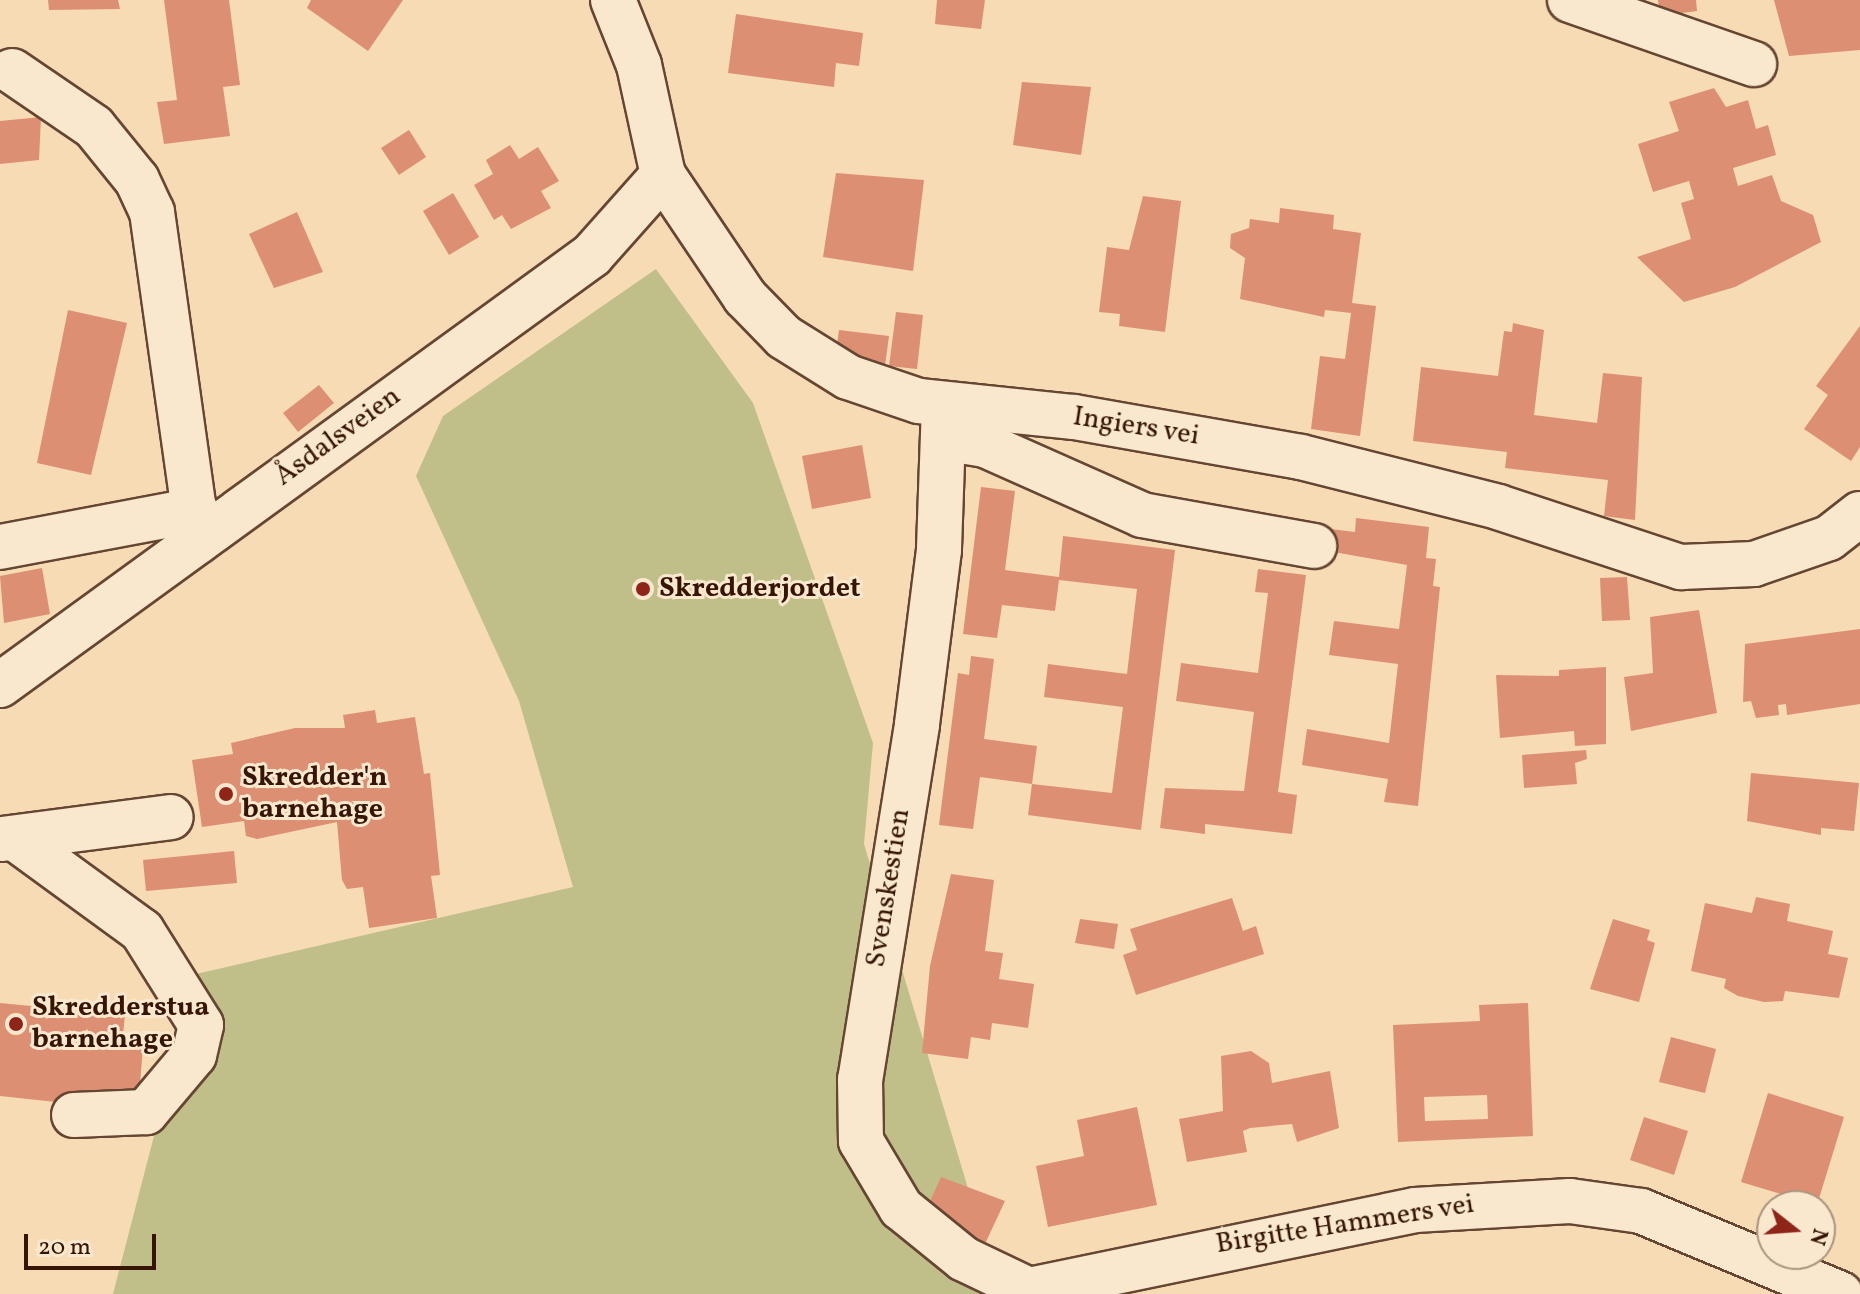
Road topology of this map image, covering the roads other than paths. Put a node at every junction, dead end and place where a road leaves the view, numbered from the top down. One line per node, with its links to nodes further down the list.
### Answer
1 (613, 0): 5 (street, Ingiers vei)
2 (1570, 0): 3 (street)
3 (1754, 64)
4 (12, 71): 8 (street)
5 (663, 175): 6 (street, Ingiers vei); 8 (street, Åsdalsveien)
6 (943, 422): 7 (street, Ingiers vei); 9 (street); 15 (street, Svenskestien)
7 (1860, 514)
8 (197, 526): 10 (street); 11 (street, Åsdalsveien)
9 (1314, 546)
10 (0, 547)
11 (0, 685)
12 (171, 817): 13 (street)
13 (8, 839): 14 (street)
14 (74, 1115)
15 (1029, 1290): 16 (street, Birgitte Hammers vei)
16 (1840, 1294)

